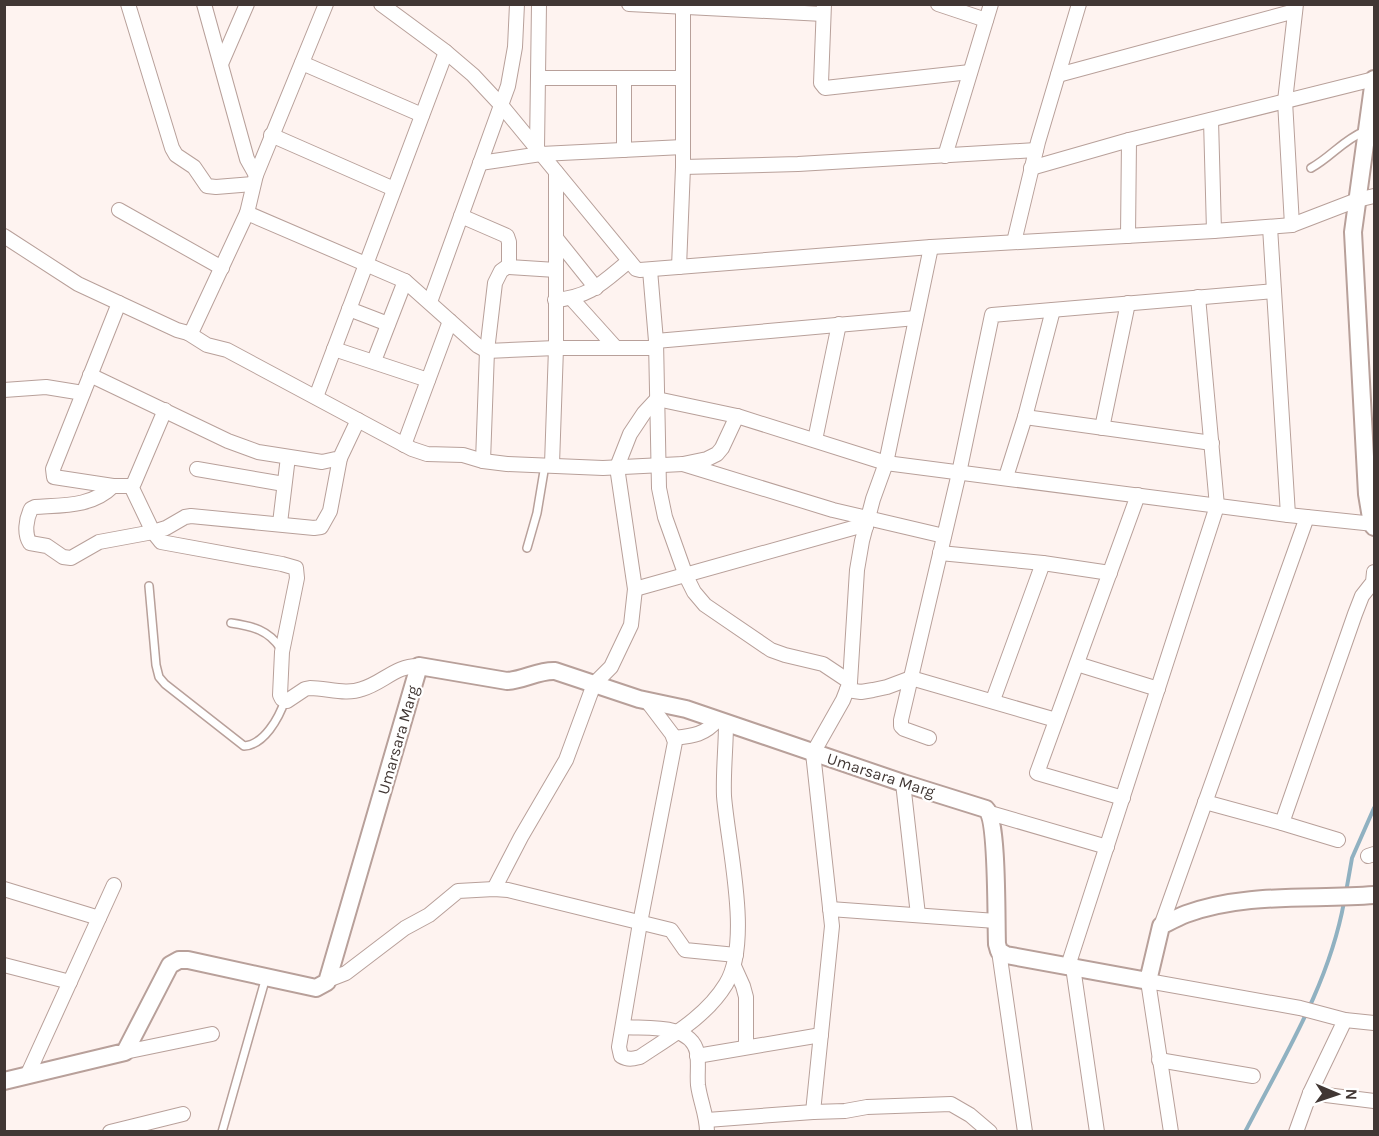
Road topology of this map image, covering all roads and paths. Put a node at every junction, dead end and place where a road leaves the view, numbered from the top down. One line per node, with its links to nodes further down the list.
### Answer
1 (128, 4): 43 (street)
2 (204, 4): 19 (street)
3 (247, 4): 19 (street)
4 (326, 4): 18 (street)
5 (517, 4): 27 (street)
6 (538, 4): 22 (street)
7 (629, 4): 12 (street)
8 (938, 4): 16 (street)
9 (991, 4): 16 (street)
10 (1079, 4): 21 (street)
11 (385, 5): 17 (street)
12 (683, 5): 13 (street); 24 (street)
13 (759, 7): 15 (street)
14 (1296, 8): 21 (street); 26 (street)
15 (824, 9): 20 (street)
16 (986, 20): 20 (street)
17 (446, 52): 27 (street); 28 (street)
18 (302, 63): 28 (street); 31 (street)
19 (221, 64): 43 (street)
20 (970, 72): 37 (street)
21 (1058, 75): 35 (street)
22 (539, 78): 23 (street); 36 (street)
23 (624, 78): 24 (street); 34 (street)
24 (683, 78): 33 (street)
25 (1374, 79): 26 (street); 30 (street)
26 (1285, 101): 29 (street); 50 (street)
27 (501, 105): 36 (street); 38 (street)
28 (422, 114): 44 (street)
29 (1211, 120): 32 (street); 52 (street)
30 (1367, 130): 41 (lane); 46 (street)
31 (271, 135): 43 (street); 44 (street)
32 (1129, 140): 40 (street); 53 (street)
33 (683, 147): 34 (street); 39 (street)
34 (624, 150): 36 (street)
35 (1036, 150): 37 (street); 40 (street)
36 (539, 151): 38 (street); 42 (street)
37 (945, 156): 39 (street)
38 (480, 163): 49 (street)
39 (683, 167): 61 (street)
40 (1031, 168): 56 (street)
41 (1311, 168)
42 (556, 171): 55 (street); 58 (street)
43 (255, 179): 48 (street)
44 (394, 189): 59 (street)
45 (1374, 196): 46 (street)
46 (1357, 200): 50 (street); 99 (street)
47 (119, 210): 62 (street)
48 (247, 213): 59 (street); 62 (street)
49 (461, 216): 60 (street); 71 (street)
50 (1292, 225): 51 (street)
51 (1270, 227): 52 (street); 67 (street)
52 (1214, 231): 53 (street)
53 (1128, 236): 56 (street)
54 (4, 237): 72 (street)
55 (556, 238): 63 (street); 66 (street)
56 (1014, 242): 57 (street)
57 (931, 247): 61 (street); 76 (street)
58 (630, 261): 64 (street); 66 (street)
59 (367, 263): 65 (street); 74 (street)
60 (508, 266): 63 (street); 85 (street)
61 (679, 267): 64 (street)
62 (222, 268): 80 (street)
63 (556, 270): 70 (street)
64 (650, 270): 81 (street)
65 (405, 280): 71 (street); 78 (street)
66 (596, 288): 69 (street)
67 (1274, 291): 68 (street); 119 (street)
68 (1198, 297): 73 (street); 100 (street)
69 (572, 298): 70 (street); 84 (street)
70 (555, 300): 83 (street)
71 (430, 302): 77 (street)
72 (119, 303): 80 (street); 87 (street)
73 (1128, 303): 75 (street); 97 (street)
74 (349, 309): 78 (street); 82 (street)
75 (1053, 310): 95 (street); 111 (street)
76 (916, 318): 79 (street); 105 (street)
77 (450, 321): 85 (street); 88 (street)
78 (388, 324): 86 (street)
79 (839, 324): 81 (street); 98 (street)
80 (188, 333): 91 (street)
81 (656, 344): 84 (street); 92 (street)
82 (334, 348): 86 (street); 91 (street)
83 (556, 348): 84 (street); 85 (street); 106 (street)
84 (616, 348)
85 (487, 351): 104 (street)
86 (374, 362): 88 (street)
87 (90, 375): 90 (street); 93 (street)
88 (428, 380): 101 (street)
89 (4, 390): 90 (street)
90 (83, 393): 116 (street)
91 (316, 397): 96 (street)
92 (657, 399): 94 (street); 107 (street); 109 (street)
93 (165, 410): 102 (street); 115 (street)
94 (737, 416): 98 (street); 108 (street)
95 (1025, 417): 97 (street); 112 (street)
96 (358, 420): 101 (street); 103 (street)
97 (1102, 428): 100 (street)
98 (815, 440): 105 (street)
99 (1369, 440): 123 (street)
100 (1212, 443): 118 (street)
101 (404, 445): 104 (street)
102 (288, 457): 103 (street); 113 (street)
103 (340, 458): 122 (street)
104 (483, 461): 106 (street)
105 (886, 463): 111 (street); 121 (street)
106 (548, 464): 109 (street); 126 (lane)
107 (658, 464): 108 (street); 109 (street); 130 (street)
108 (683, 464): 121 (street)
109 (617, 466): 133 (street)
110 (197, 469): 113 (street)
111 (959, 472): 112 (street); 125 (street)
112 (1006, 477): 117 (street)
113 (284, 484): 122 (street)
114 (113, 486): 115 (street); 116 (street); 116 (street)
115 (131, 486): 124 (street)
116 (57, 492): 124 (street)
117 (1138, 495): 118 (street); 129 (street)
118 (1217, 506): 119 (street); 141 (street)
119 (1288, 515): 120 (street)
120 (1307, 517): 123 (street); 152 (street)
121 (867, 523): 125 (street); 130 (street); 140 (street)
122 (280, 524): 124 (street)
123 (1374, 525)
124 (153, 532): 135 (street)
125 (944, 536): 127 (street)
126 (527, 548)
127 (940, 553): 128 (street); 138 (street)
128 (1043, 563): 129 (street); 143 (street)
129 (1110, 573): 136 (street)
130 (686, 576): 133 (street); 140 (street)
131 (1374, 579): 154 (street)
132 (149, 586): 142 (lane)
133 (635, 589): 139 (street)
134 (231, 623): 135 (lane)
135 (282, 651): 142 (street)
136 (1077, 664): 141 (street); 145 (street)
137 (419, 666): 139 (street, Umarsara Marg); 142 (street); 172 (street, Umarsara Marg)
138 (911, 678): 140 (street); 143 (street); 148 (street)
139 (594, 684): 144 (street, Umarsara Marg); 159 (street)
140 (848, 686): 149 (street)
141 (1158, 689): 151 (street)
142 (285, 700)
143 (993, 700): 145 (street)
144 (647, 701): 146 (street, Umarsara Marg); 147 (street)
145 (1056, 720): 151 (street)
146 (722, 722): 147 (street); 149 (street, Umarsara Marg); 168 (street)
147 (674, 738): 165 (street)
148 (929, 738)
149 (813, 753): 150 (street, Umarsara Marg); 161 (street)
150 (903, 783): 153 (street, Umarsara Marg); 162 (street)
151 (1123, 798): 156 (street)
152 (1205, 802): 154 (street); 166 (street)
153 (990, 813): 156 (street); 164 (street)
154 (1282, 823): 155 (street)
155 (1338, 840)
156 (1107, 847): 170 (street)
157 (114, 885): 163 (street)
158 (4, 889): 163 (street)
159 (494, 889): 165 (street); 172 (street)
160 (1369, 896): 166 (street)
161 (831, 909): 162 (street); 180 (street)
162 (918, 915): 164 (street)
163 (99, 918): 174 (street)
164 (996, 921): 167 (street)
165 (640, 923): 168 (street); 177 (street)
166 (1161, 926): 173 (street)
167 (999, 951): 170 (street); 196 (street)
168 (735, 961): 178 (street); 181 (street)
169 (4, 965): 174 (street)
170 (1071, 967): 173 (street); 197 (street)
171 (266, 977): 172 (street); 182 (street); 194 (lane)
172 (328, 980)
173 (1148, 981): 175 (street); 184 (street)
174 (70, 982): 185 (street)
175 (1345, 1020): 176 (street); 188 (street)
176 (1374, 1023)
177 (623, 1027): 178 (street); 178 (street)
178 (678, 1031): 183 (street)
179 (212, 1034): 182 (street)
180 (821, 1035): 181 (street); 190 (street)
181 (746, 1047): 183 (street)
182 (125, 1052): 185 (street)
183 (698, 1056): 192 (street)
184 (1159, 1060): 186 (street); 198 (street)
185 (27, 1076): 187 (street)
186 (1253, 1076)
187 (4, 1081)
188 (1310, 1093): 189 (street); 199 (street)
189 (1374, 1101)
190 (813, 1112): 192 (street); 195 (street)
191 (183, 1114): 193 (street)
192 (707, 1126)
193 (110, 1131)
194 (222, 1131)
195 (990, 1131)
196 (1025, 1131)
197 (1097, 1131)
198 (1171, 1131)
199 (1296, 1131)

